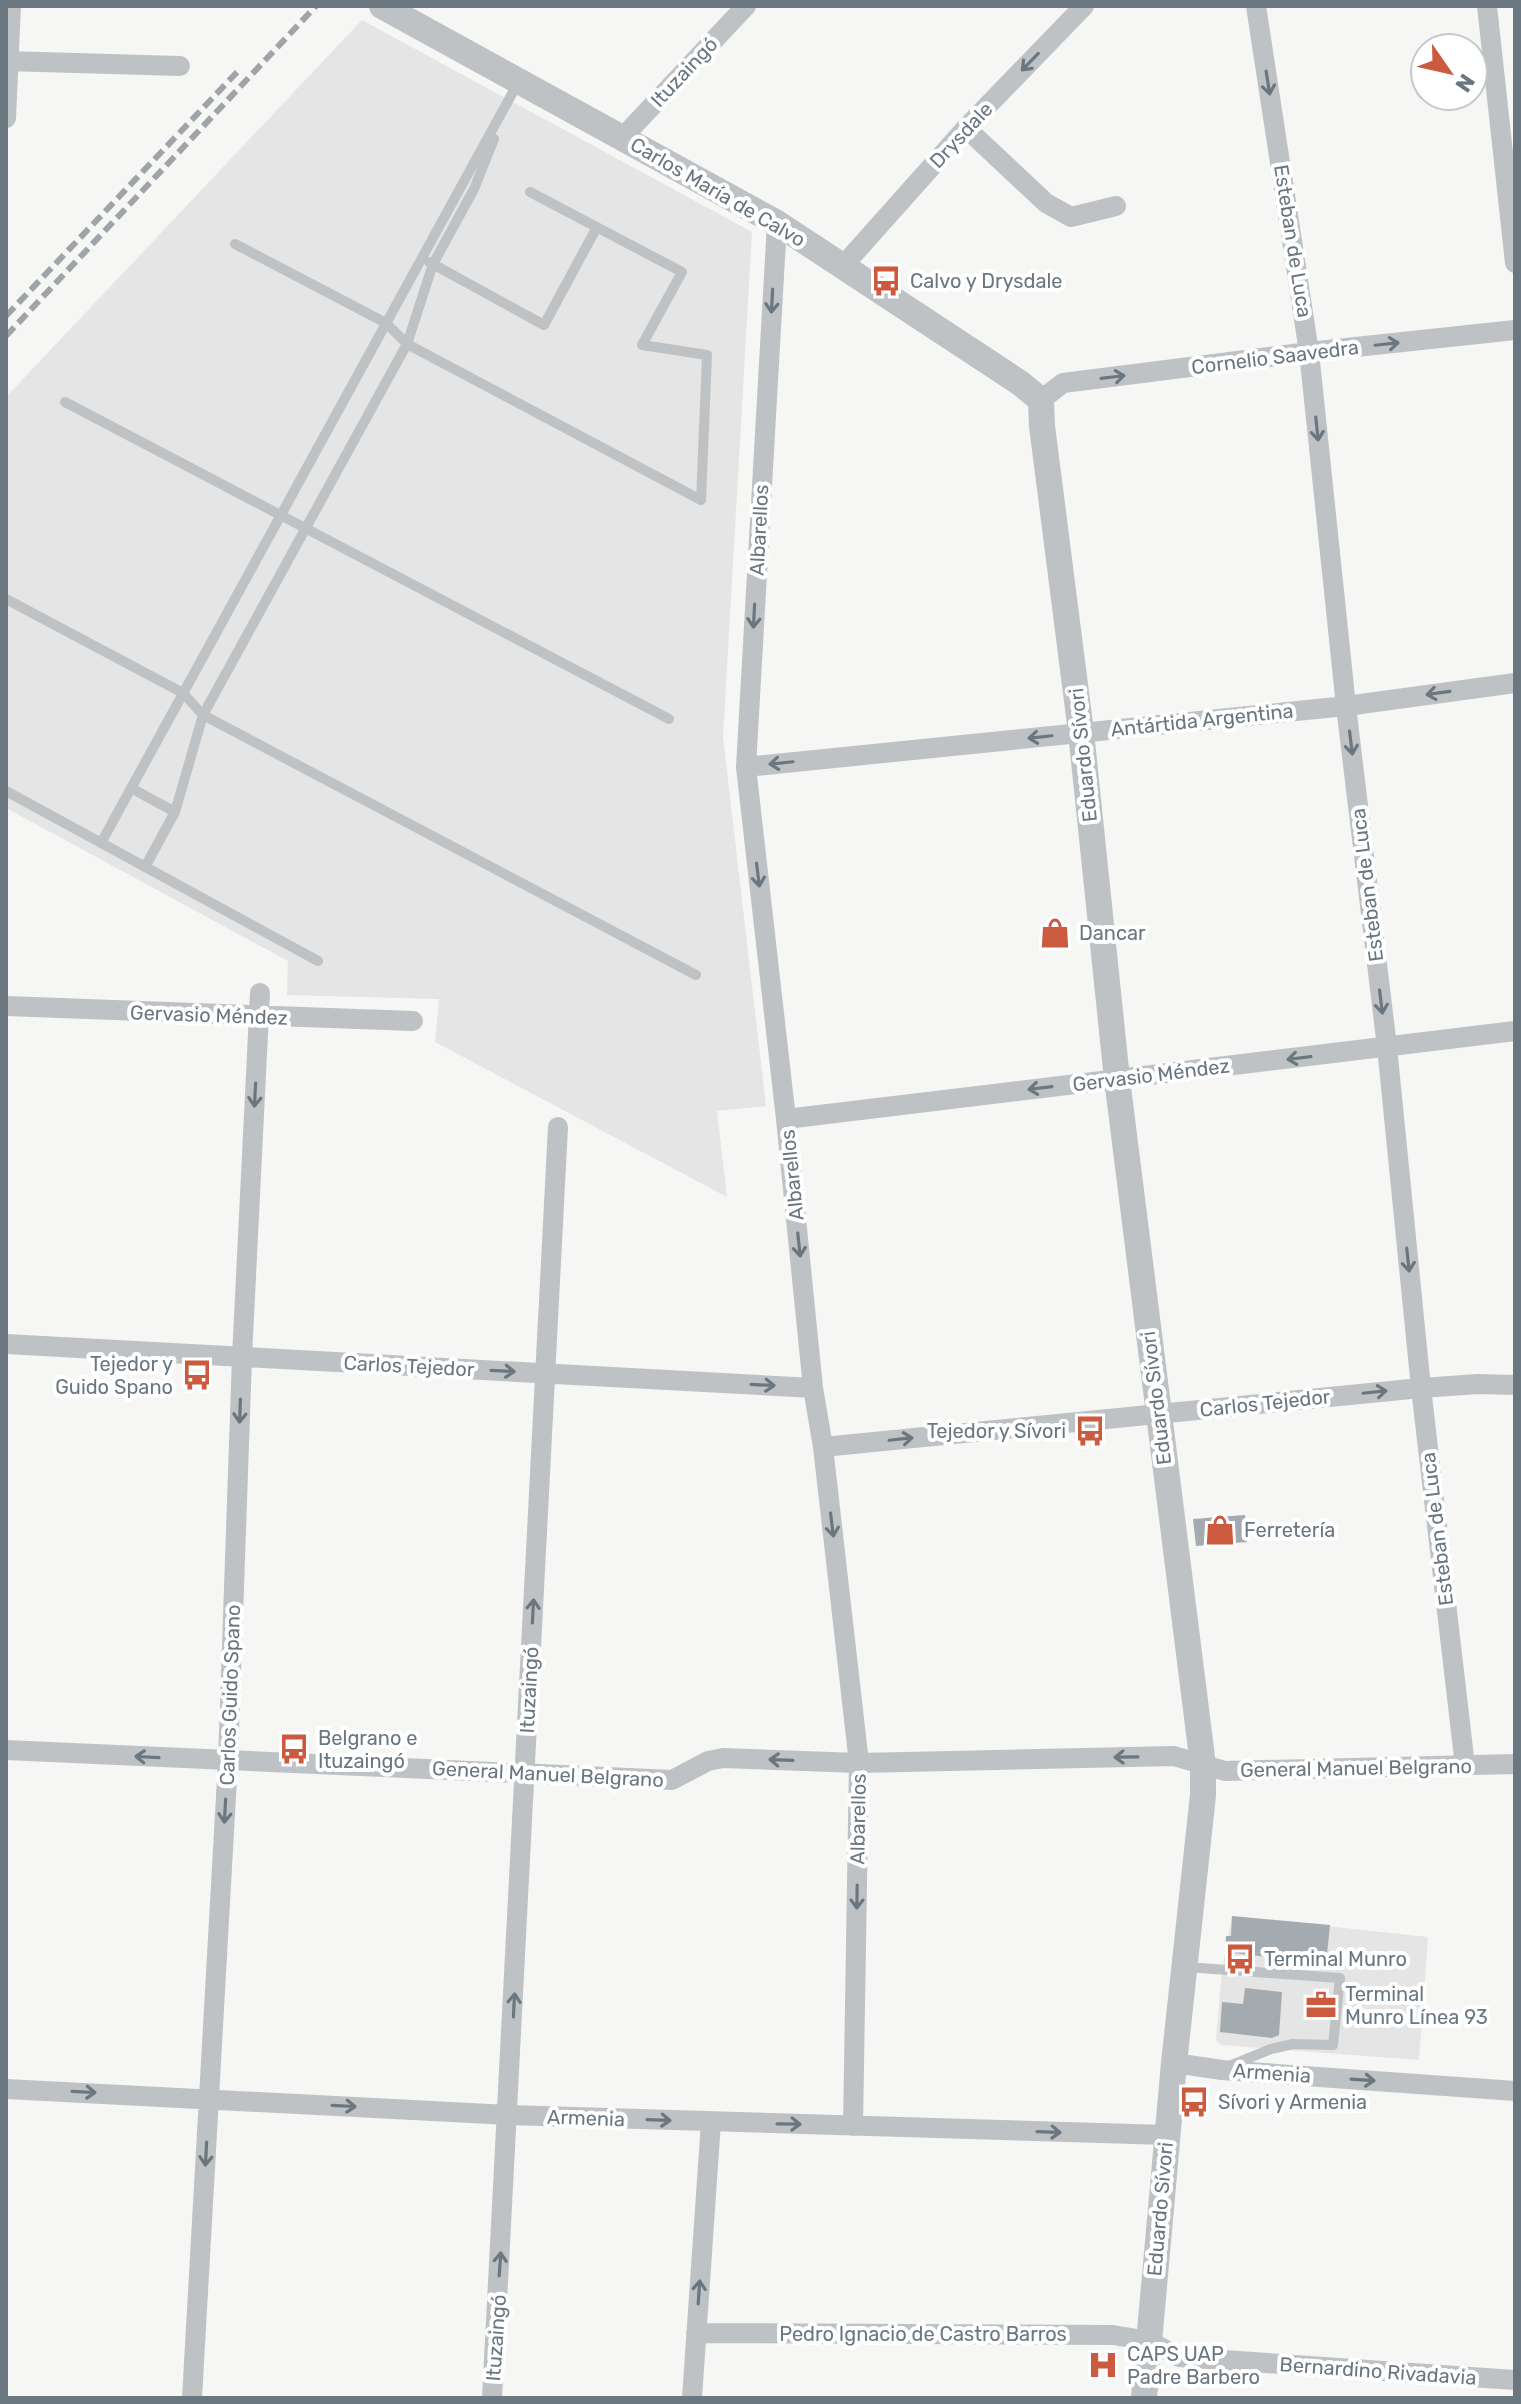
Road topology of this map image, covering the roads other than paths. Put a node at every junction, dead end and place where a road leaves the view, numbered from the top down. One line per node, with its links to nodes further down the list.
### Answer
1 (11, 6): 7 (street)
2 (746, 6): 12 (street, Ituzaingó)
3 (1084, 6): 11 (street, Drysdale, one-way to 11)
4 (1256, 6): 25 (street, Esteban de Luca, one-way to 25)
5 (1487, 6): 19 (street)
6 (388, 7): 9 (street, Carlos María de Calvo)
7 (7, 61): 8 (street); 10 (street)
8 (180, 66)
9 (514, 91): 12 (street, Carlos María de Calvo); 18 (lane); 20 (lane)
10 (6, 118)
11 (966, 128): 14 (street); 21 (street, Drysdale)
12 (623, 137): 15 (street, Carlos María de Calvo)
13 (530, 192): 16 (lane)
14 (1116, 206)
15 (777, 223): 21 (street, Carlos María de Calvo); 37 (street, Albarellos, one-way to 37)
16 (597, 227): 20 (lane); 24 (lane)
17 (235, 244): 22 (lane)
18 (422, 258): 20 (lane); 22 (lane)
19 (1515, 263)
20 (433, 264): 24 (lane)
21 (842, 267): 26 (street, Carlos María de Calvo)
22 (386, 323): 24 (lane); 28 (lane)
23 (1515, 330): 25 (street, Cornelio Saavedra, one-way to 23)
24 (407, 344): 29 (lane)
25 (1309, 352): 26 (street, Cornelio Saavedra, one-way to 25); 33 (street, Esteban de Luca, one-way to 33)
26 (1041, 400): 36 (street, Eduardo Sívori)
27 (65, 402): 28 (lane)
28 (280, 516): 29 (lane); 32 (lane)
29 (306, 528): 34 (lane); 35 (lane)
30 (6, 599): 32 (lane)
31 (1515, 683): 33 (street, Antártida Argentina, one-way to 33)
32 (183, 693): 34 (lane); 38 (lane)
33 (1346, 706): 36 (street, Antártida Argentina); 50 (street, Esteban de Luca, one-way to 50)
34 (203, 715): 40 (lane); 44 (lane)
35 (669, 719)
36 (1081, 732): 37 (street, Antártida Argentina, one-way to 37); 51 (street, Eduardo Sívori)
37 (746, 767): 52 (street, Albarellos, one-way to 52)
38 (131, 788): 40 (lane); 41 (lane)
39 (6, 791): 41 (lane)
40 (175, 812): 42 (lane)
41 (101, 843): 42 (lane)
42 (145, 867): 43 (lane)
43 (318, 961)
44 (696, 975)
45 (260, 993): 47 (street, Carlos Guido Spano)
46 (6, 1006): 47 (street, Gervasio Méndez)
47 (259, 1017): 48 (street, Gervasio Méndez); 55 (street, Carlos Guido Spano, one-way to 55)
48 (413, 1021)
49 (1515, 1031): 50 (street, Gervasio Méndez)
50 (1387, 1047): 51 (street, Gervasio Méndez, one-way to 51); 59 (street, Esteban de Luca, one-way to 59)
51 (1117, 1079): 52 (street, Gervasio Méndez, one-way to 52); 60 (street, Eduardo Sívori)
52 (786, 1119): 58 (street, Albarellos, one-way to 58)
53 (558, 1127): 56 (street, Ituzaingó)
54 (6, 1344): 55 (street, Carlos Tejedor)
55 (242, 1357): 56 (street, Carlos Tejedor, one-way to 56); 63 (street, Carlos Guido Spano, one-way to 63)
56 (544, 1373): 58 (street, Carlos Tejedor, one-way to 58); 68 (street, Ituzaingó, one-way to 56)
57 (1515, 1385): 59 (street, Carlos Tejedor)
58 (813, 1388): 61 (street, Albarellos)
59 (1421, 1388): 60 (street, Carlos Tejedor, one-way to 59); 67 (street, Esteban de Luca)
60 (1158, 1414): 61 (street, Carlos Tejedor, one-way to 60); 66 (street, Eduardo Sívori)
61 (823, 1447): 64 (street, Albarellos, one-way to 64)
62 (6, 1750): 63 (street, General Manuel Belgrano, one-way to 62)
63 (228, 1761): 68 (street, General Manuel Belgrano); 74 (street, Carlos Guido Spano, one-way to 74)
64 (859, 1763): 66 (street, General Manuel Belgrano, one-way to 64); 68 (street, General Manuel Belgrano, one-way to 68); 77 (street, Albarellos, one-way to 77)
65 (1515, 1764): 67 (street, General Manuel Belgrano)
66 (1203, 1765): 67 (street, General Manuel Belgrano); 69 (street, Eduardo Sívori)
67 (1465, 1766)
68 (525, 1773): 75 (street, Ituzaingó, one-way to 68)
69 (1186, 1967): 70 (street, Eduardo Sívori); 71 (lane)
70 (1174, 2063): 71 (street, Armenia); 78 (street, Eduardo Sívori)
71 (1222, 2070): 73 (street, Armenia, one-way to 73)
72 (6, 2089): 74 (street, Armenia, one-way to 74)
73 (1515, 2091)
74 (209, 2099): 75 (street, Armenia, one-way to 75); 82 (street, Carlos Guido Spano, one-way to 82)
75 (509, 2115): 76 (street, Armenia, one-way to 76); 83 (street, Ituzaingó, one-way to 75)
76 (711, 2122): 77 (street, Armenia, one-way to 77); 79 (street, one-way to 76)
77 (853, 2126): 78 (street, Armenia, one-way to 78)
78 (1167, 2135): 80 (street, Eduardo Sívori)
79 (696, 2333): 80 (street, Pedro Ignacio de Castro Barros); 84 (street)
80 (1149, 2341): 81 (street, Bernardino Rivadavia); 85 (street, Eduardo Sívori)
81 (1515, 2380)
82 (192, 2398)
83 (492, 2398)
84 (692, 2398)
85 (1144, 2398)

